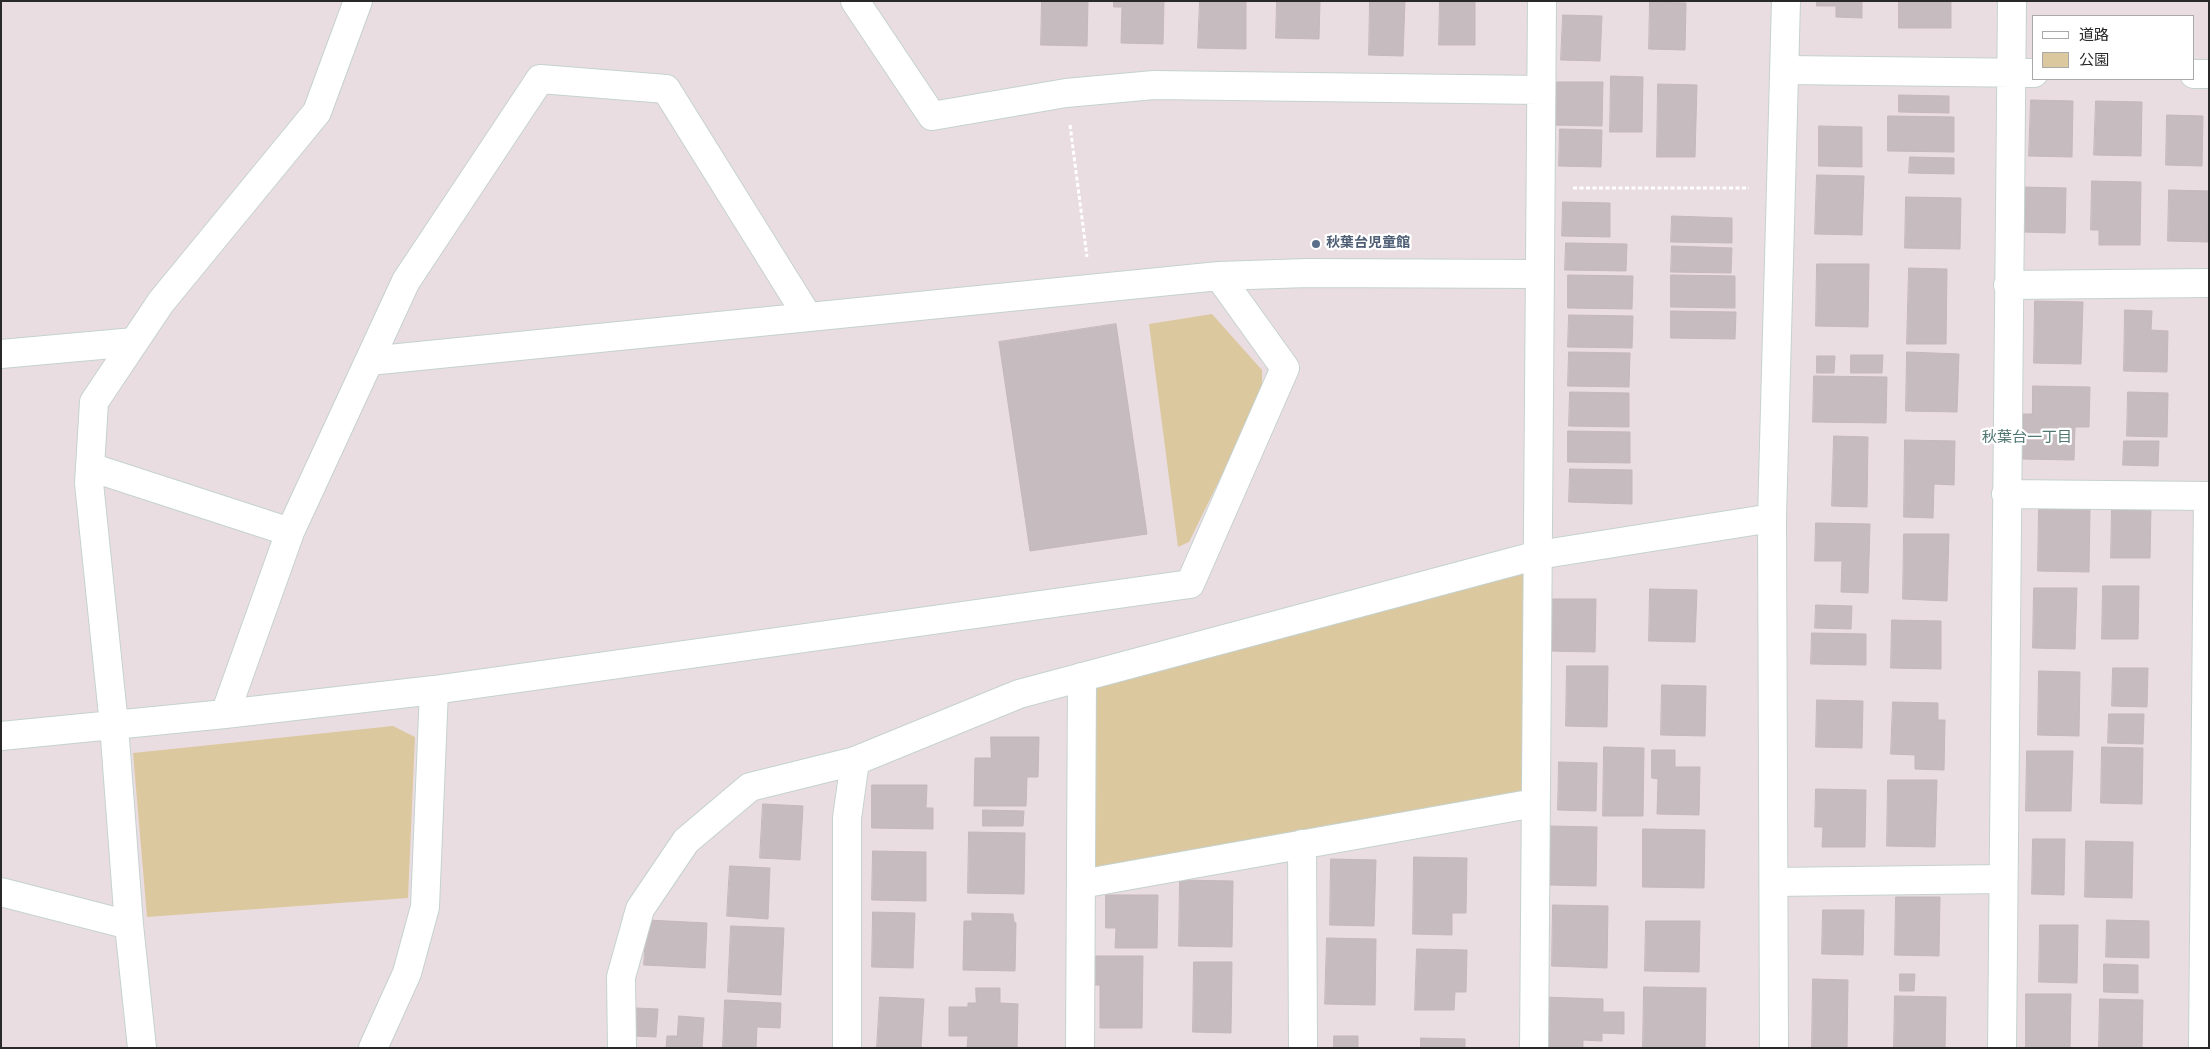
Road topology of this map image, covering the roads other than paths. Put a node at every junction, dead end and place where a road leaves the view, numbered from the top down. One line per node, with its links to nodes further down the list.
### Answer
1 (358, 1): 16 (street)
2 (855, 1): 10 (street)
3 (1542, 1): 10 (street)
4 (1786, 1): 6 (street)
5 (2012, 1): 7 (street)
6 (1786, 70): 7 (street); 22 (street)
7 (2022, 73): 14 (street)
8 (2195, 74): 9 (street)
9 (2209, 74)
10 (1541, 90): 11 (street)
11 (1538, 274): 12 (street); 24 (street)
12 (1219, 276): 15 (street); 26 (street)
13 (2209, 283): 14 (street)
14 (2008, 284): 20 (street)
15 (808, 318): 18 (street); 18 (street)
16 (134, 342): 17 (street); 19 (street)
17 (1, 354)
18 (369, 361): 23 (street)
19 (90, 467): 23 (street); 28 (street)
20 (2006, 494): 21 (street); 33 (street)
21 (2208, 496): 47 (street)
22 (1772, 518): 24 (street); 34 (street)
23 (290, 532): 27 (street)
24 (1538, 555): 25 (street); 31 (street)
25 (1082, 677): 30 (street); 35 (street)
26 (434, 690): 27 (street); 39 (street)
27 (225, 714): 28 (street)
28 (114, 725): 29 (street); 37 (street)
29 (1, 736)
30 (855, 761): 40 (street); 41 (street)
31 (1535, 803): 32 (street); 44 (street)
32 (1302, 844): 35 (street); 43 (street)
33 (2003, 879): 34 (street); 46 (street)
34 (1774, 882): 45 (street)
35 (1081, 884): 42 (street)
36 (1, 892): 37 (street)
37 (129, 926): 38 (street)
38 (142, 1048)
39 (373, 1048)
40 (622, 1048)
41 (846, 1048)
42 (1080, 1048)
43 (1303, 1048)
44 (1534, 1048)
45 (1774, 1048)
46 (2002, 1048)
47 (2203, 1048)

